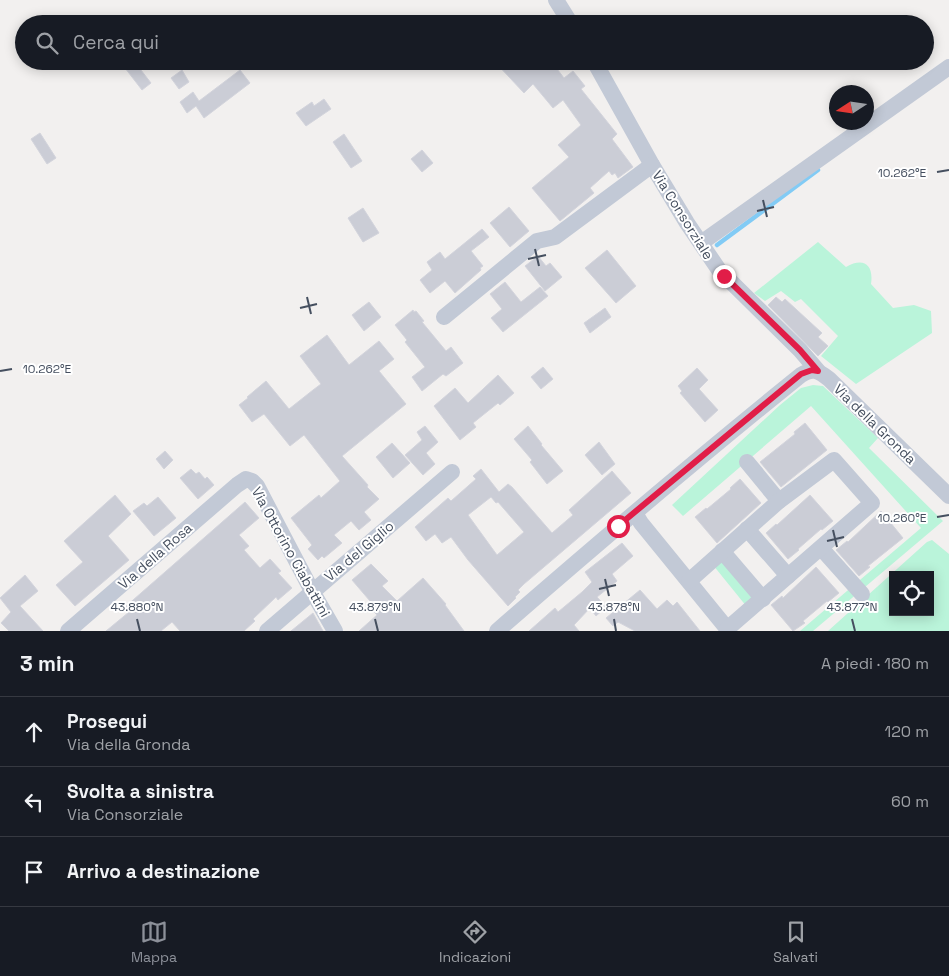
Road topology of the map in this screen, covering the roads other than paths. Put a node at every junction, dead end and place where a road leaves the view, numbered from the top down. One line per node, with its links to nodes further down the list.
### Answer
1 (556, 0): 2 (street)
2 (566, 15)
3 (949, 67): 6 (street)
4 (599, 70): 5 (street, Via Consorziale)
5 (652, 165): 6 (street, Via Consorziale); 7 (street)
6 (701, 243): 8 (street, Via Consorziale)
7 (444, 317)
8 (818, 371): 12 (street, Via della Gronda); 14 (street)
9 (747, 462): 13 (street)
10 (452, 472): 20 (street, Via del Giglio)
11 (242, 481): 20 (street, Via Ottorino Ciabattini); 24 (street, Via della Rosa)
12 (949, 496)
13 (779, 501): 15 (street); 16 (street)
14 (635, 513): 19 (street); 27 (street)
15 (747, 528): 17 (street); 18 (street)
16 (820, 548): 18 (street); 21 (street)
17 (722, 551): 19 (street); 22 (street)
18 (788, 576): 22 (street)
19 (689, 581): 23 (street)
20 (312, 591): 25 (street, Via del Giglio); 26 (street, Via Ottorino Ciabattini)
21 (862, 594)
22 (763, 599): 23 (street)
23 (728, 630)
24 (68, 631)
25 (267, 631)
26 (335, 631)
27 (497, 631)

